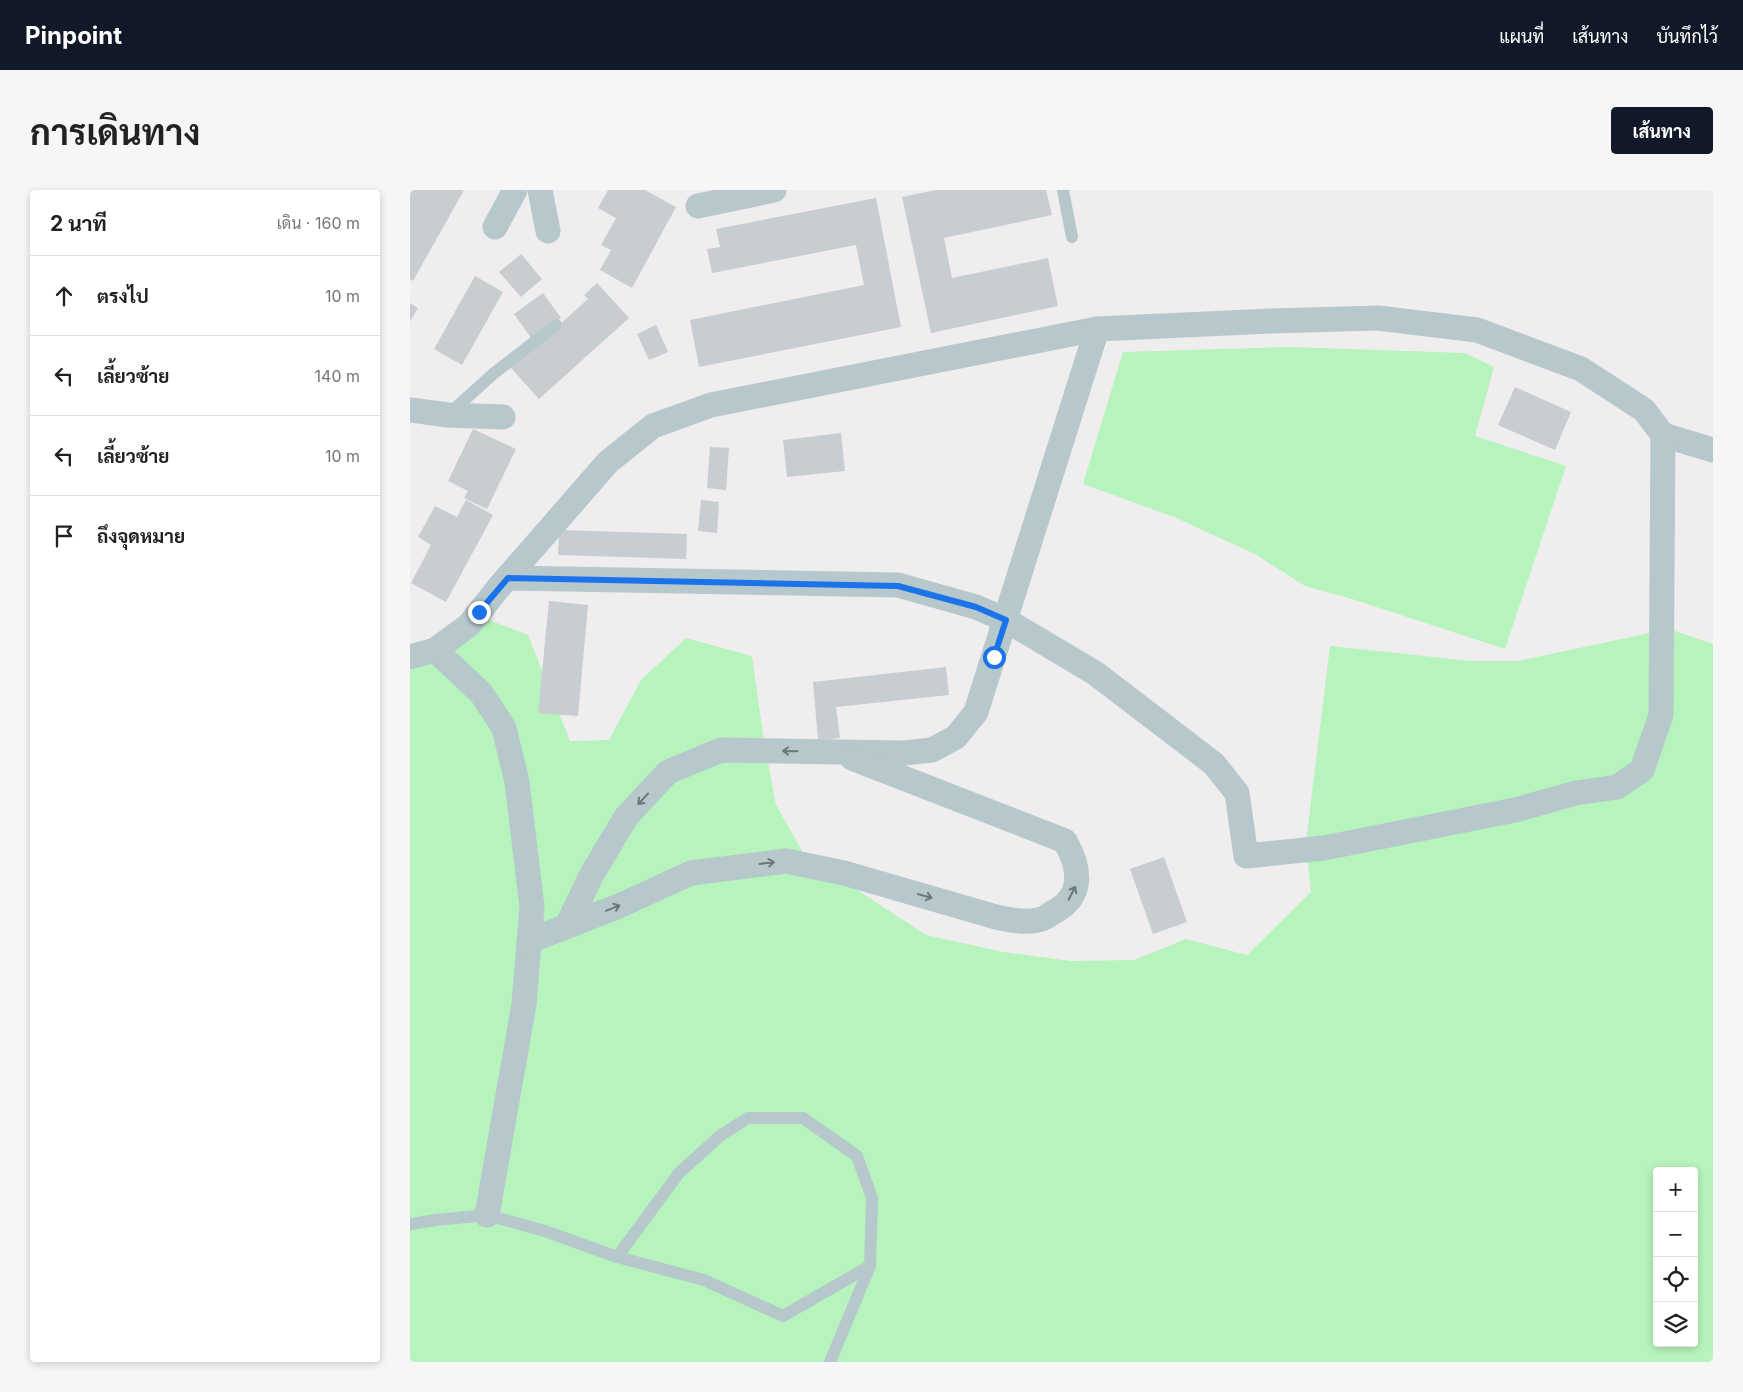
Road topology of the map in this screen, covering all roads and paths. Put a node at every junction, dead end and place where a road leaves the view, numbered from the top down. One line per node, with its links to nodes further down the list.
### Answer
1 (515, 190): 6 (street)
2 (540, 190): 7 (street)
3 (774, 190): 5 (street)
4 (1063, 190): 8 (lane)
5 (698, 206)
6 (495, 227)
7 (548, 231)
8 (1072, 237)
9 (556, 325): 12 (lane)
10 (1096, 329): 14 (street); 16 (street); 17 (street)
11 (410, 410): 12 (street)
12 (448, 415): 13 (street)
13 (503, 416)
14 (1664, 435): 15 (street); 17 (street)
15 (1713, 450)
16 (508, 578): 17 (street); 18 (street)
17 (1006, 620): 20 (street)
18 (435, 650): 19 (street); 22 (street)
19 (410, 657)
20 (838, 752): 21 (street, one-way to 21); 21 (street, one-way to 20)
21 (567, 926): 22 (street)
22 (530, 941): 23 (street)
23 (487, 1215): 24 (lane); 25 (lane)
24 (410, 1224)
25 (617, 1257): 26 (lane); 26 (lane)
26 (870, 1266): 27 (lane)
27 (830, 1362)

